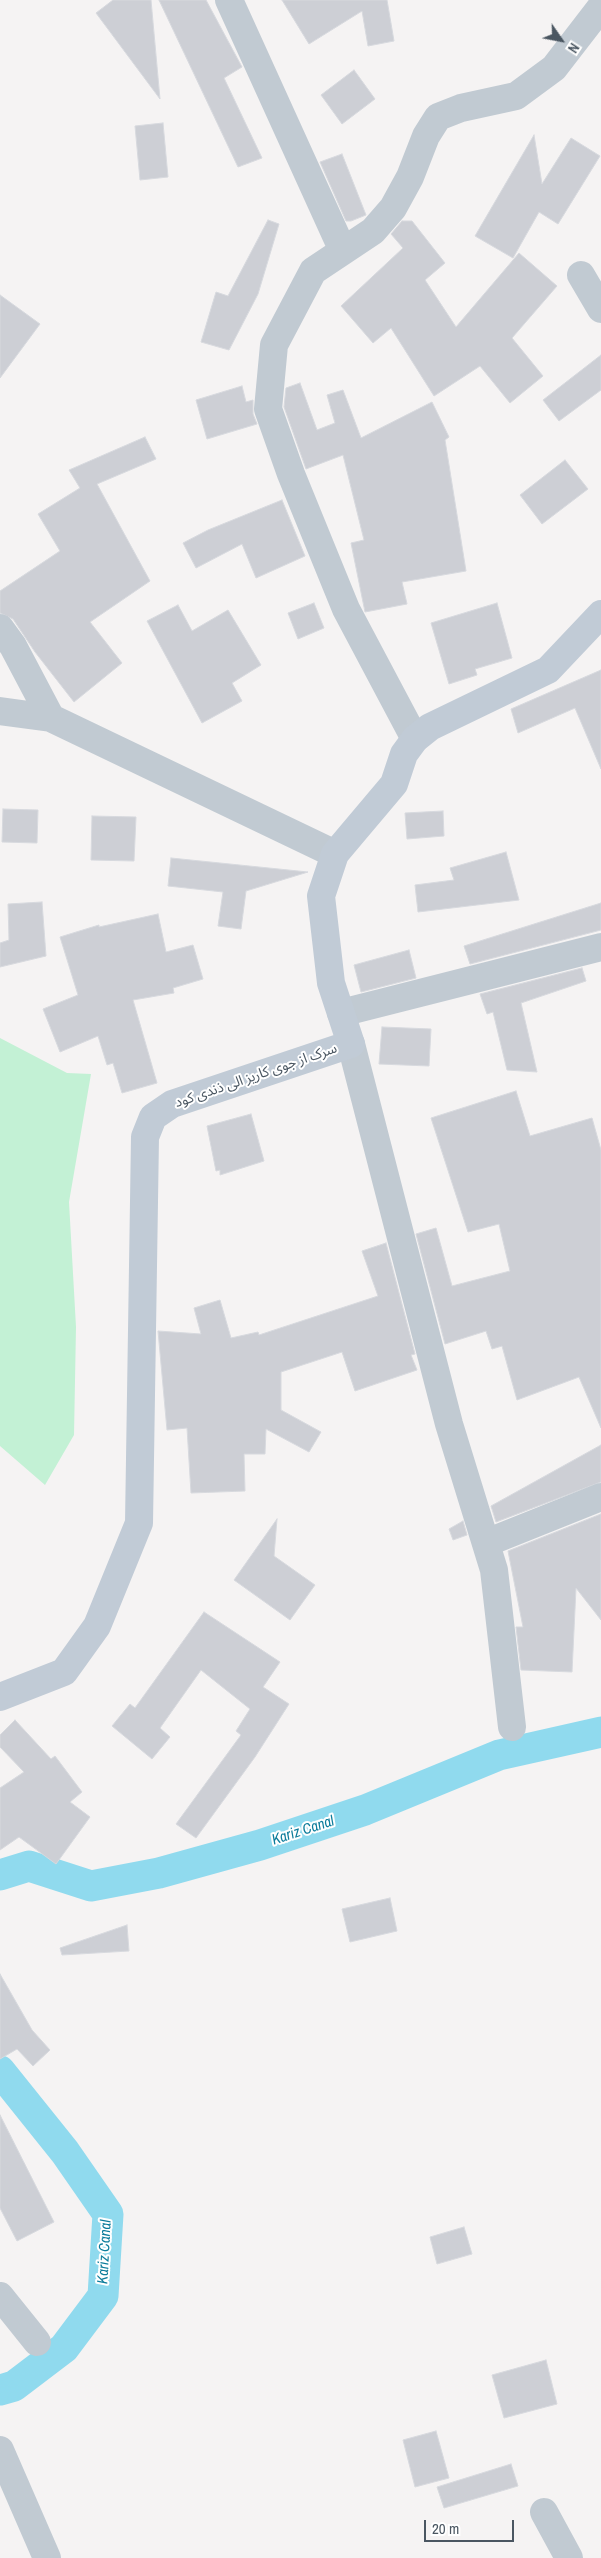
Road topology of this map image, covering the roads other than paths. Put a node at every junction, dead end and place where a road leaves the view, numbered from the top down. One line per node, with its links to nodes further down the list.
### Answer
1 (229, 0): 3 (street)
2 (601, 7): 3 (street)
3 (343, 251): 10 (street)
4 (581, 275): 5 (street)
5 (601, 309)
6 (601, 614): 10 (street, سرک از جوی کاریز الی ذندی کود)
7 (0, 628): 9 (street)
8 (0, 711): 9 (street)
9 (51, 718): 11 (street)
10 (415, 738): 11 (street, سرک از جوی کاریز الی ذندی کود)
11 (336, 854): 13 (street, سرک از جوی کاریز الی ذندی کود)
12 (601, 947): 13 (street)
13 (341, 1013): 14 (street, سرک از جوی کاریز الی ذندی کود)
14 (351, 1044): 16 (street); 17 (street, سرک از جوی کاریز الی ذندی کود)
15 (601, 1497): 16 (street)
16 (486, 1543): 18 (street)
17 (0, 1697)
18 (512, 1727)
19 (0, 2296): 20 (street)
20 (37, 2342)
21 (0, 2450): 23 (street)
22 (544, 2512): 24 (street)
23 (48, 2558)
24 (568, 2558)

